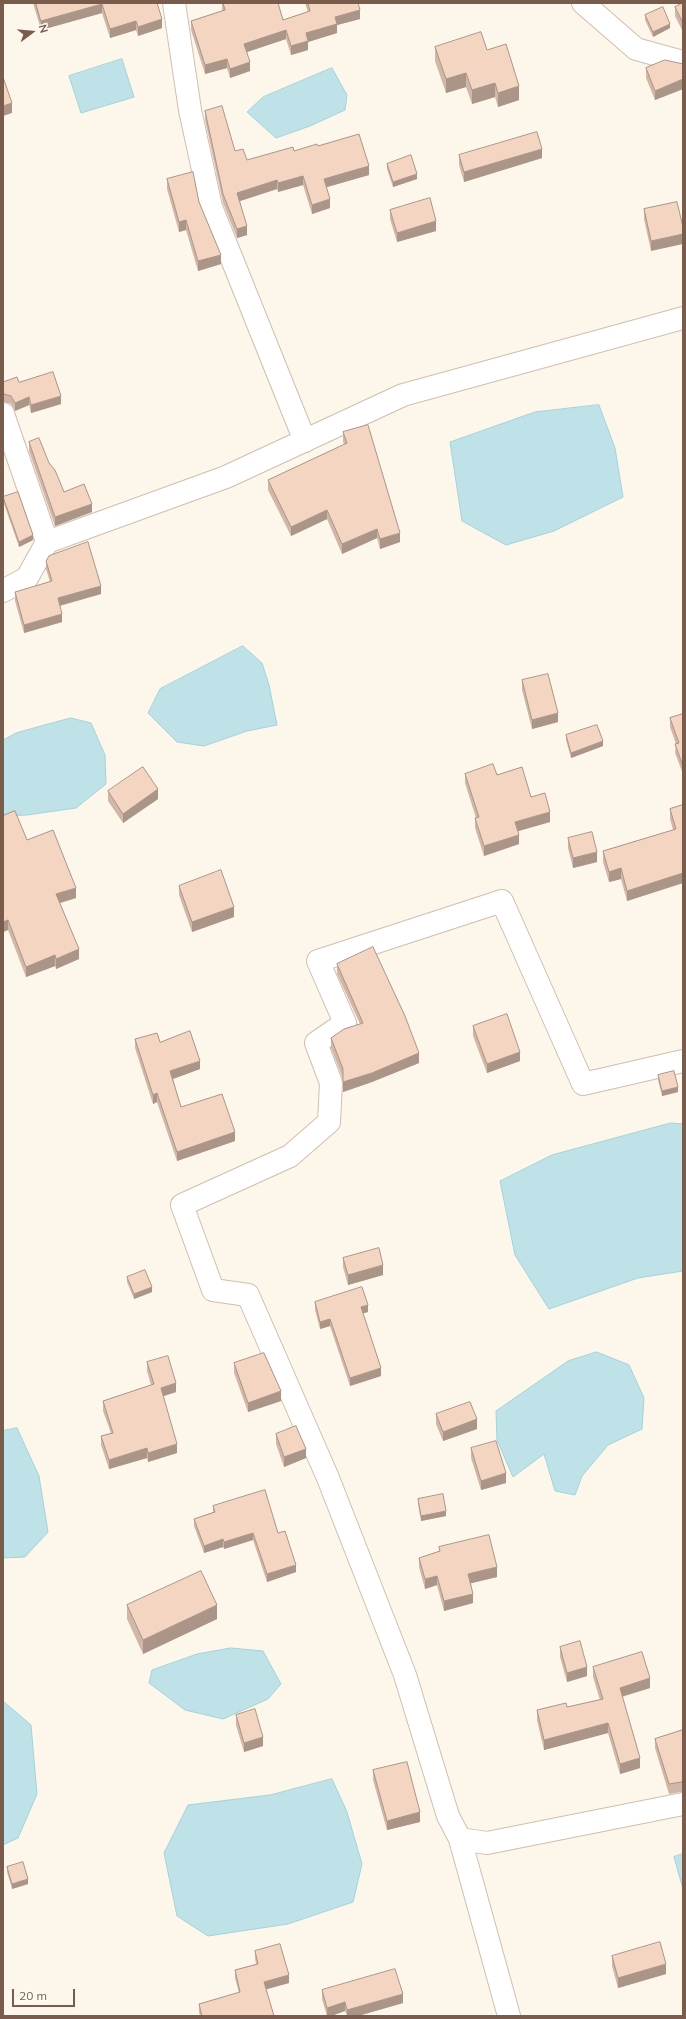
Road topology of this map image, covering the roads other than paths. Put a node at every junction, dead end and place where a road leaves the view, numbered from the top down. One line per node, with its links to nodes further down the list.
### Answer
1 (174, 3): 6 (street)
2 (583, 3): 3 (street)
3 (683, 62)
4 (683, 318): 6 (street)
5 (3, 414): 7 (street)
6 (305, 441): 7 (street)
7 (47, 542): 8 (street)
8 (3, 591)
9 (683, 1061): 11 (street)
10 (683, 1804): 11 (street)
11 (460, 1839): 12 (street)
12 (509, 2016)

